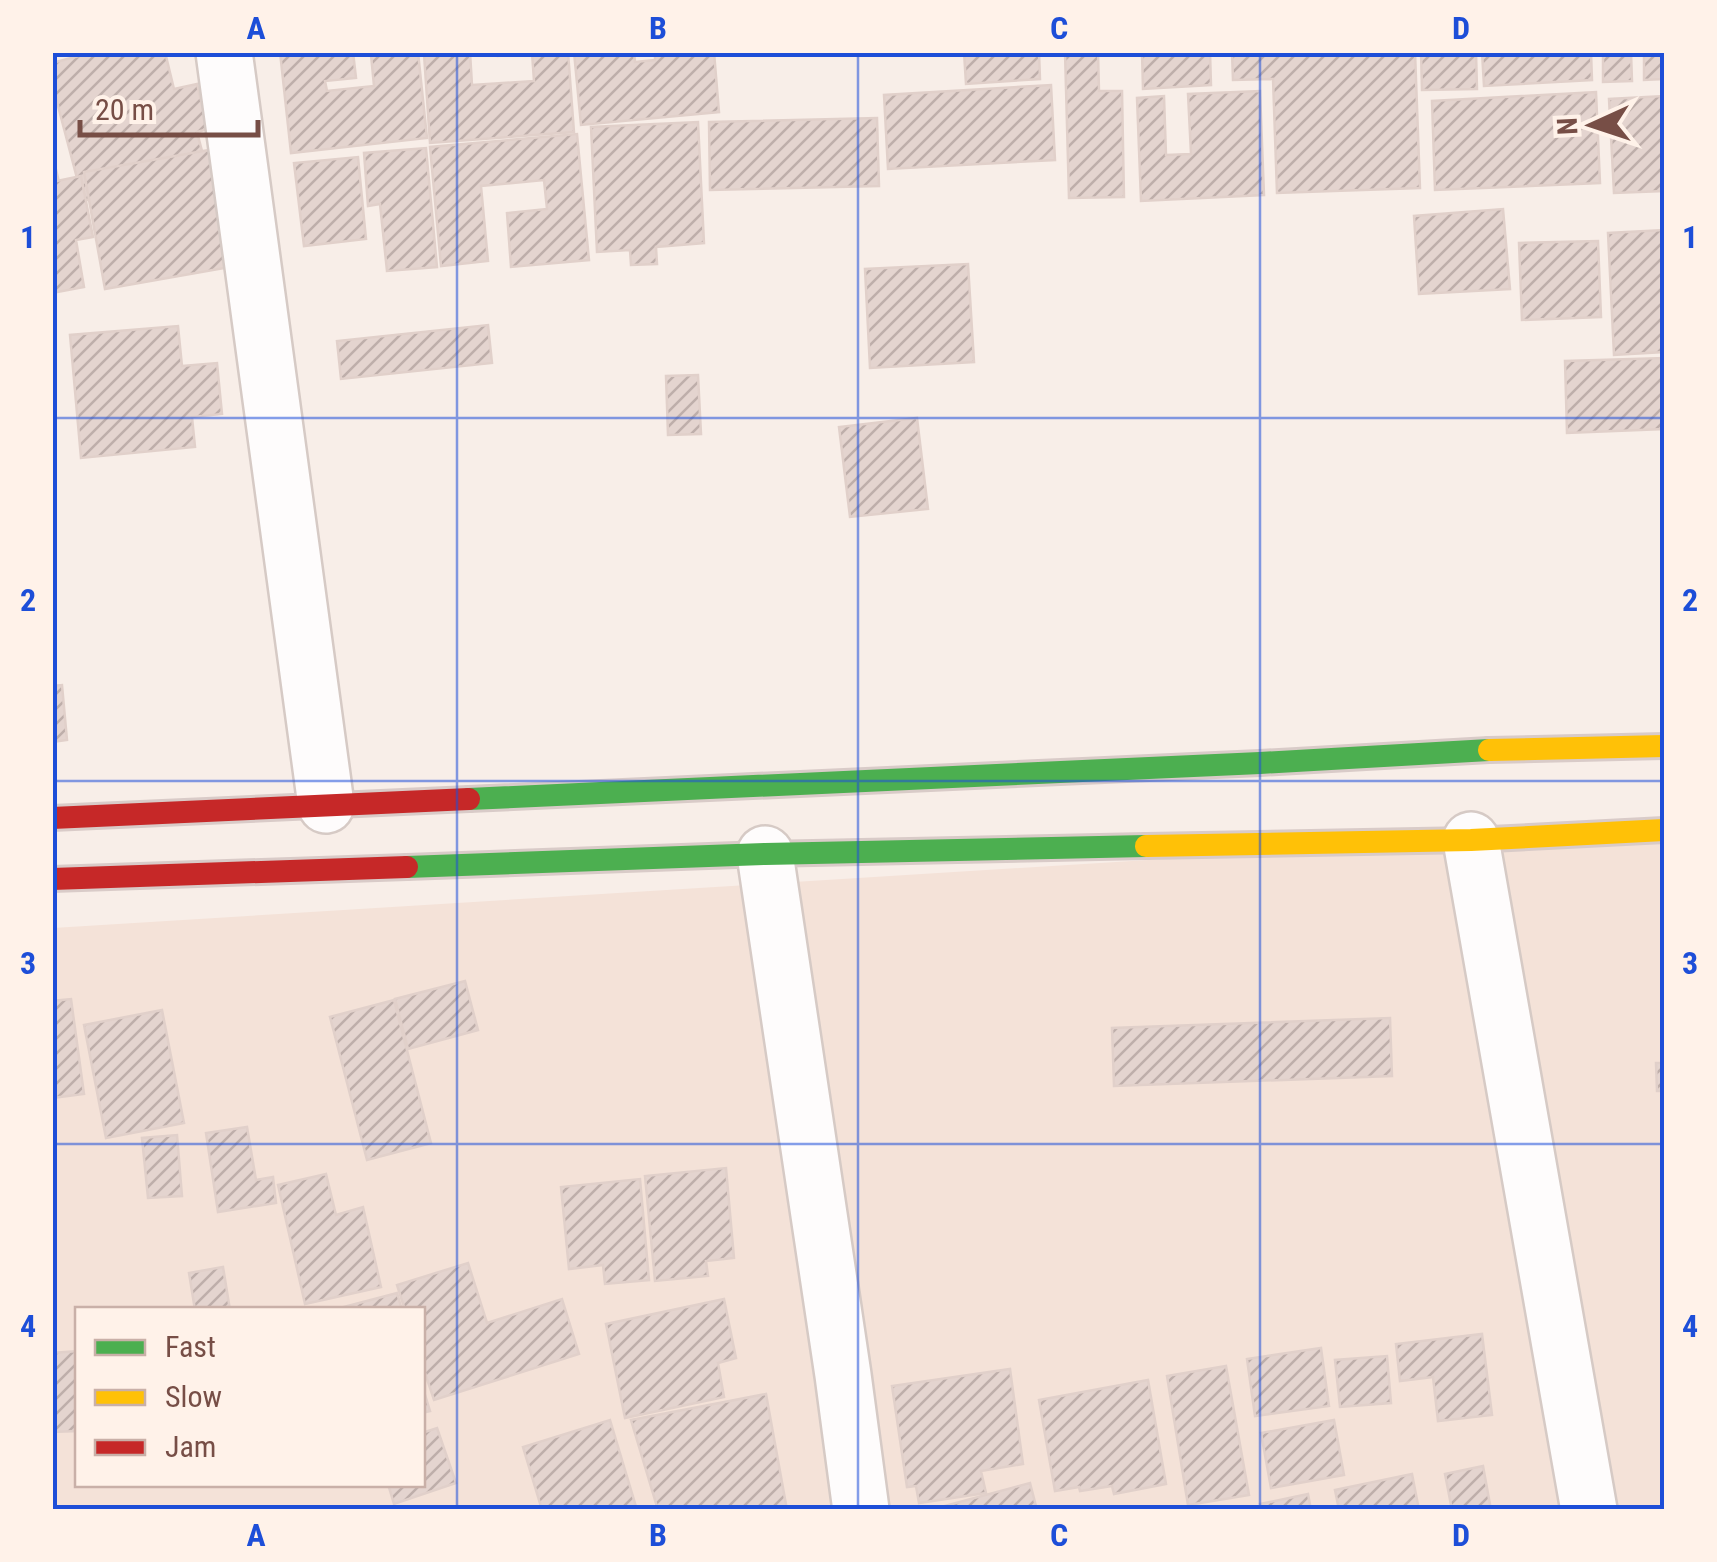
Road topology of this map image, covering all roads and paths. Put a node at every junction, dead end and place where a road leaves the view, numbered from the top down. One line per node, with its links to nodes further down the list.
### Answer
1 (224, 52): 3 (street)
2 (1664, 746): 3 (main road)
3 (326, 805): 4 (main road)
4 (52, 818)
5 (1664, 830): 6 (main road)
6 (1472, 840): 7 (main road); 10 (street)
7 (765, 854): 8 (main road); 9 (street)
8 (52, 879)
9 (861, 1510)
10 (1590, 1510)

